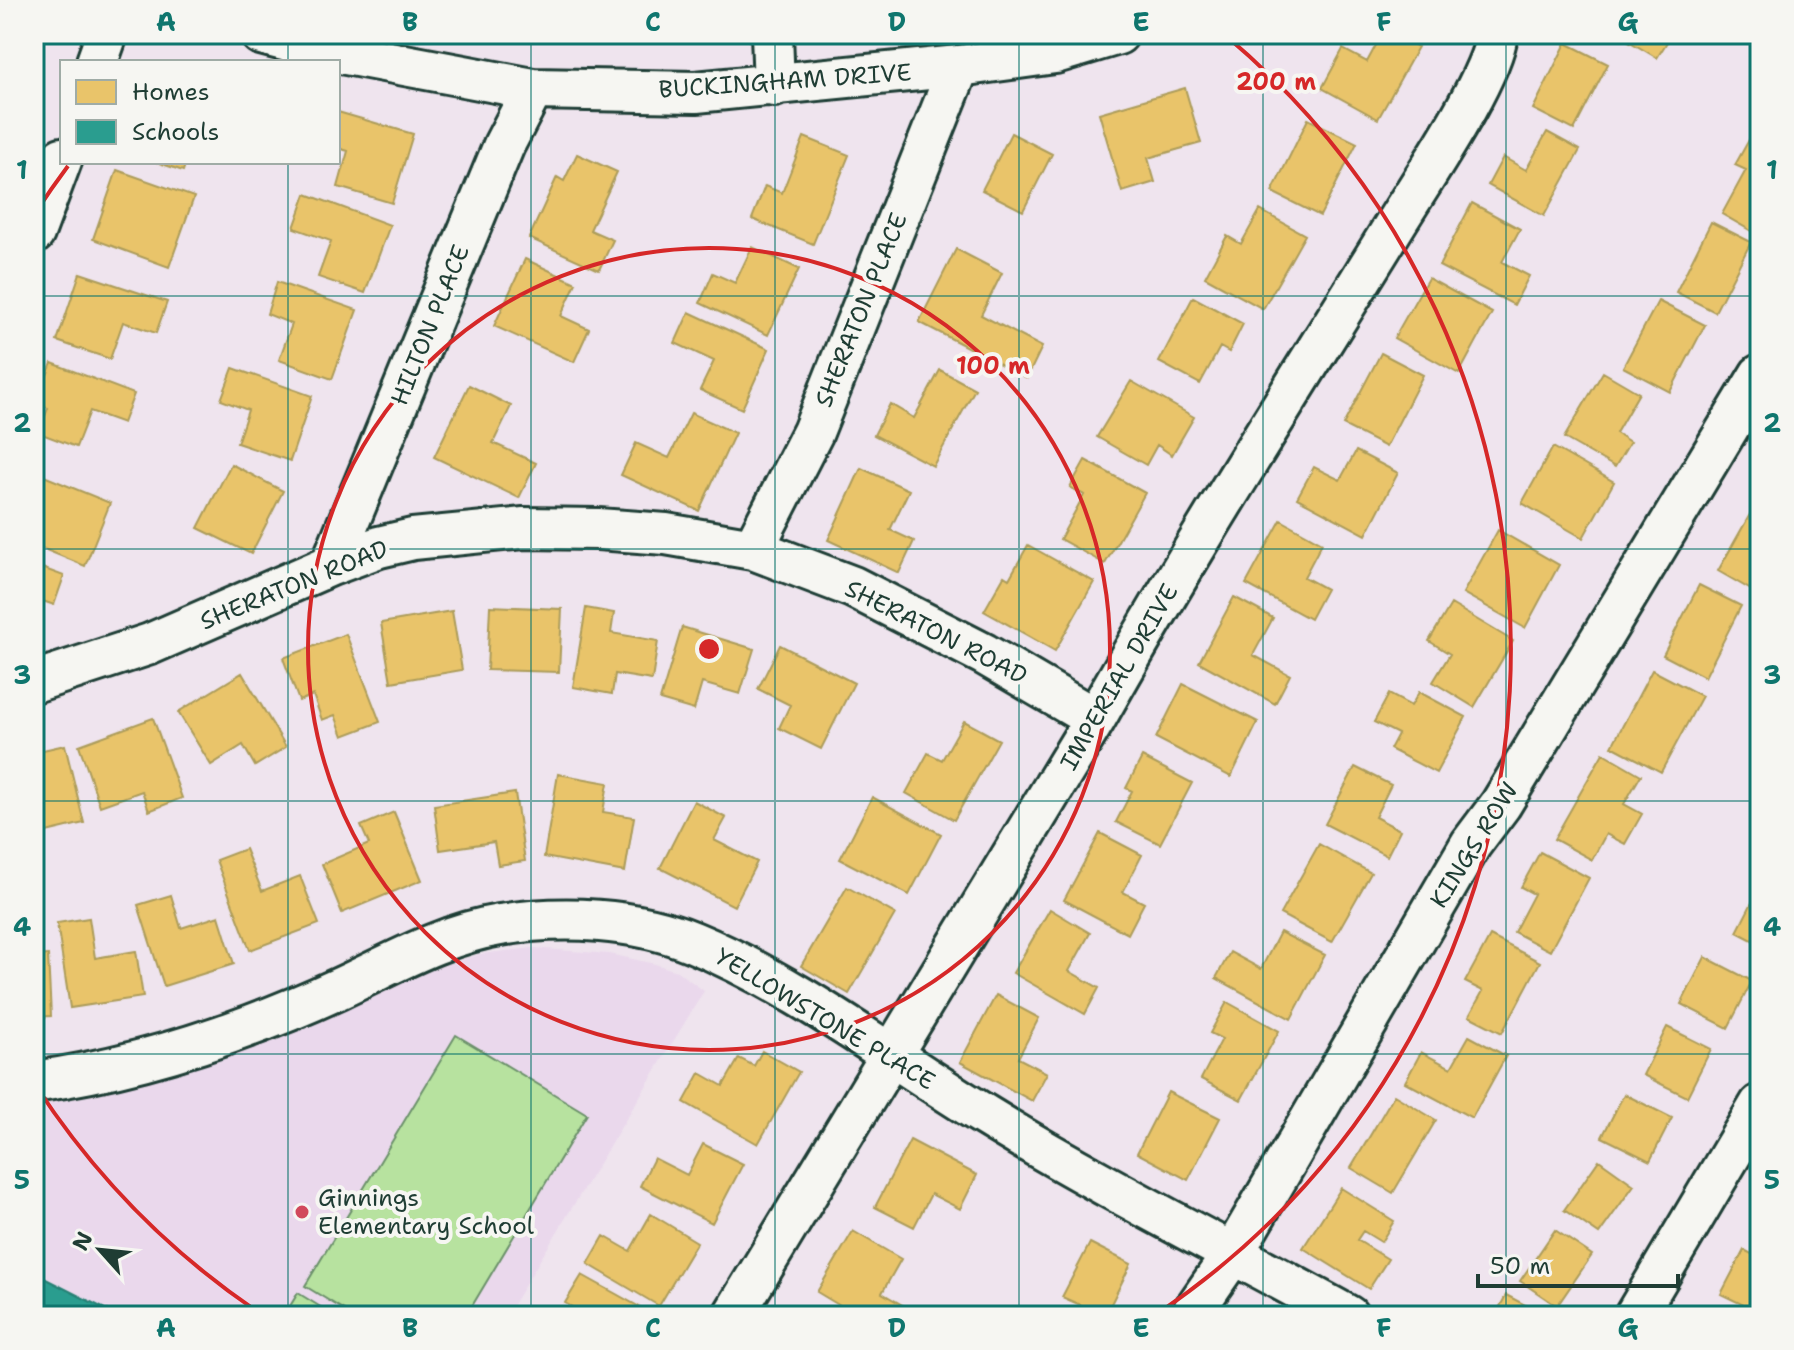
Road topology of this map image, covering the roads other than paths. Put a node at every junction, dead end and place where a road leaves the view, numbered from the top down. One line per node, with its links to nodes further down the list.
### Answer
1 (107, 34): 6 (street)
2 (261, 34): 9 (street, BUCKINGHAM DRIVE)
3 (772, 34): 8 (street)
4 (1118, 34): 7 (street, BUCKINGHAM DRIVE)
5 (1497, 34): 16 (street, IMPERIAL DRIVE)
6 (98, 60)
7 (959, 66): 8 (street, BUCKINGHAM DRIVE); 13 (street, SHERATON PLACE)
8 (774, 86): 9 (street, BUCKINGHAM DRIVE)
9 (533, 89): 14 (street, HILTON PLACE)
10 (60, 163): 11 (street)
11 (34, 233)
12 (1760, 375): 20 (street, KINGS ROW)
13 (753, 549): 14 (street, SHERATON ROAD); 16 (street, SHERATON ROAD)
14 (331, 565): 15 (street, SHERATON ROAD)
15 (34, 682)
16 (1095, 719): 17 (street, IMPERIAL DRIVE)
17 (889, 1055): 18 (street, YELLOWSTONE PLACE); 20 (street, YELLOWSTONE PLACE); 21 (street, IMPERIAL DRIVE)
18 (34, 1082)
19 (1760, 1105): 24 (street)
20 (1232, 1255): 22 (street, KINGS ROW); 23 (street, YELLOWSTONE PLACE)
21 (733, 1316)
22 (1190, 1316)
23 (1348, 1316)
24 (1635, 1316)

